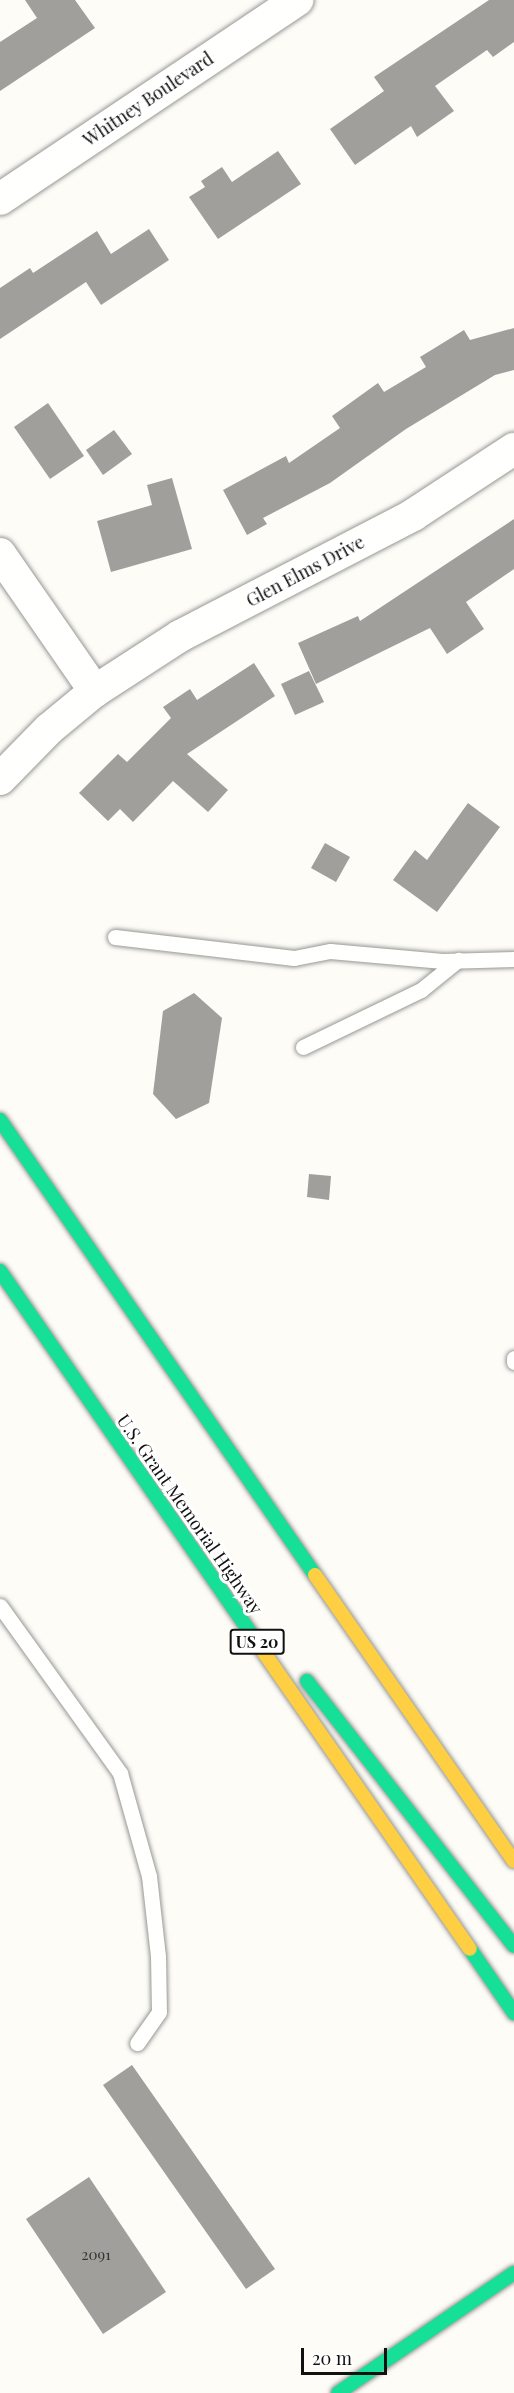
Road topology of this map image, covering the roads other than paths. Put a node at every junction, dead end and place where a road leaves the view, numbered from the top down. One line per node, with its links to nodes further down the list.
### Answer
1 (297, 0): 2 (street, Whitney Boulevard)
2 (0, 199)
3 (514, 448): 5 (street, Glen Elms Drive)
4 (0, 554): 5 (street)
5 (95, 690): 6 (street, Glen Elms Drive)
6 (0, 779)
7 (115, 937): 9 (lane)
8 (514, 959): 9 (lane)
9 (458, 960): 10 (lane)
10 (303, 1047)
11 (0, 1120): 17 (main road)
12 (0, 1271): 13 (main road, U.S. Grant Memorial Highway / US 20)
13 (173, 1521): 15 (main road); 19 (main road, U.S. Grant Memorial Highway / US 20)
14 (0, 1606): 20 (lane)
15 (285, 1655)
16 (300, 1673): 18 (main road)
17 (514, 1861)
18 (514, 1946)
19 (514, 2013)
20 (137, 2043)
21 (514, 2273): 22 (main road)
22 (338, 2393)

